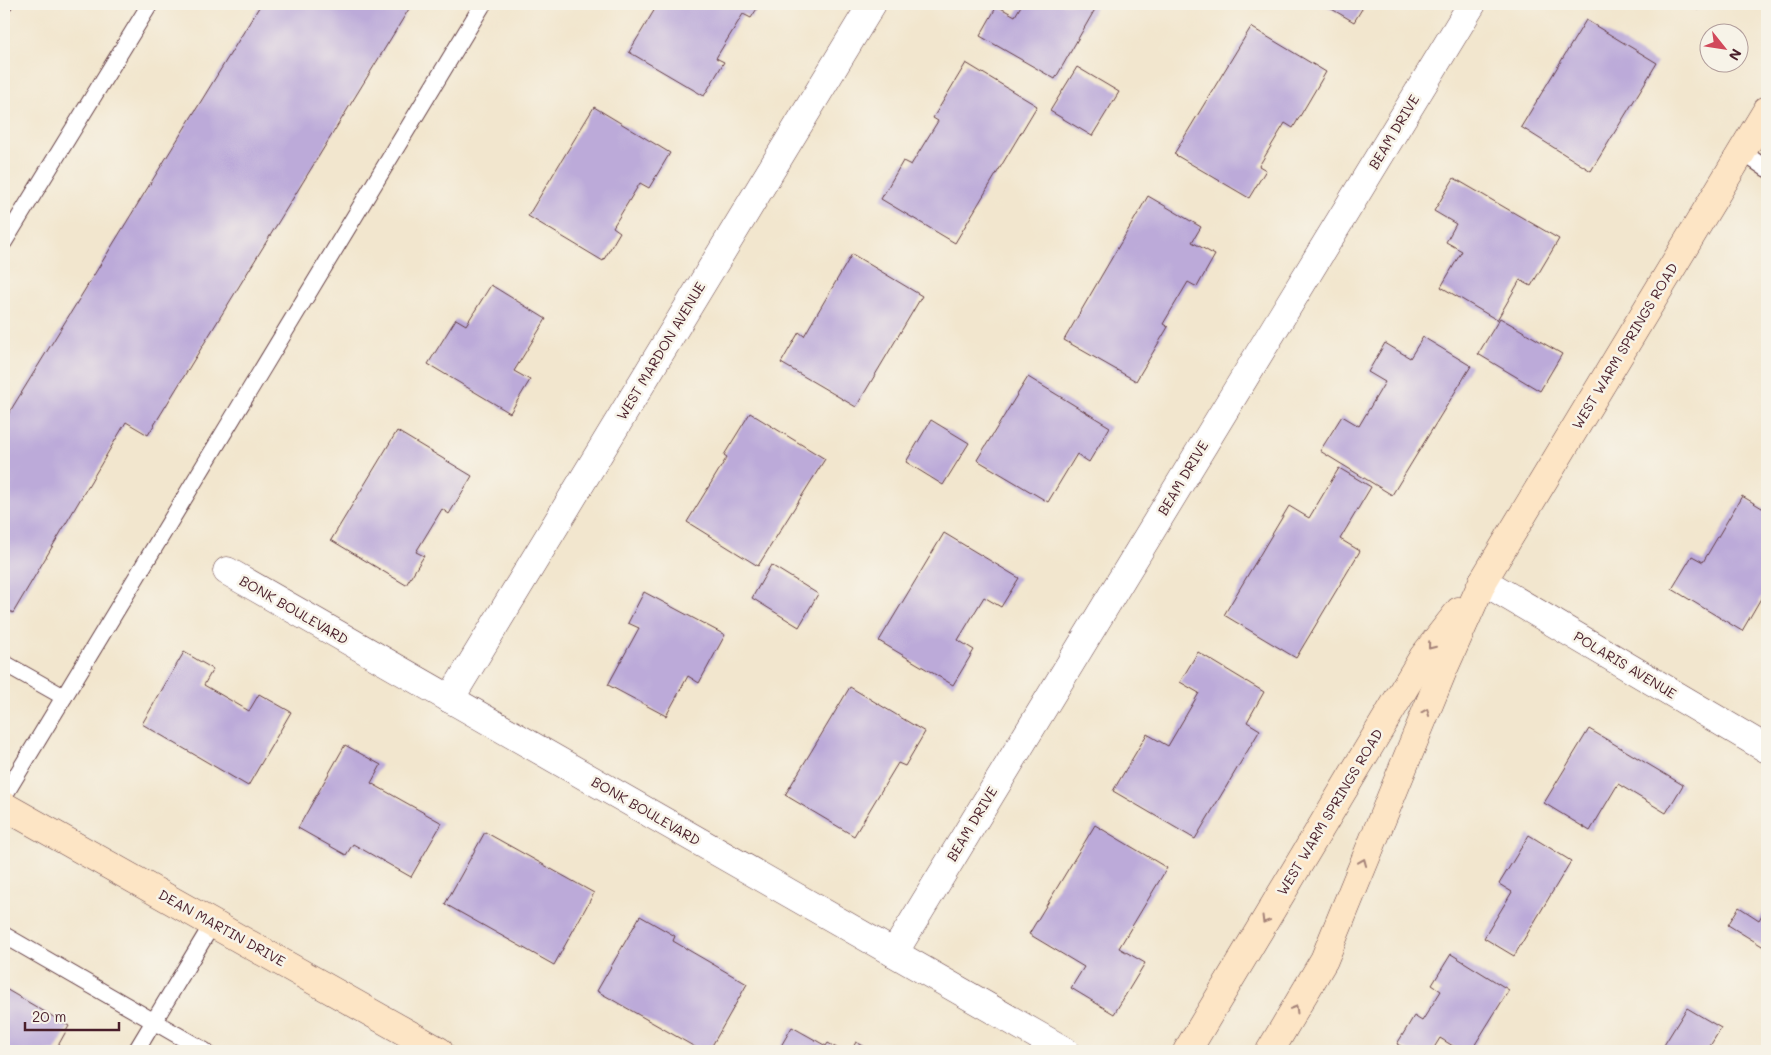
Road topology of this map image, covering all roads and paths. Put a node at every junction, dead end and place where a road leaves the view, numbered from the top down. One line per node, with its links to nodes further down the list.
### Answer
1 (150, 4): 8 (lane)
2 (483, 4): 12 (lane)
3 (872, 4): 13 (street, WEST MARDON AVENUE)
4 (1472, 4): 19 (street, BEAM DRIVE)
5 (1767, 110): 6 (main road, WEST WARM SPRINGS ROAD)
6 (1742, 152): 7 (lane); 10 (main road, WEST WARM SPRINGS ROAD)
7 (1767, 169)
8 (4, 242)
9 (227, 571): 13 (street, BONK BOULEVARD)
10 (1483, 581): 14 (street, POLARIS AVENUE); 25 (main road, WEST WARM SPRINGS ROAD, one-way to 25); 26 (main road, WEST WARM SPRINGS ROAD, one-way to 10)
11 (4, 663): 12 (lane)
12 (64, 697): 15 (lane)
13 (450, 699): 19 (street, BONK BOULEVARD)
14 (1767, 749)
15 (4, 796)
16 (4, 806): 17 (main road, DEAN MARTIN DRIVE)
17 (213, 923): 20 (lane); 23 (main road, DEAN MARTIN DRIVE)
18 (4, 935): 20 (lane)
19 (894, 953): 24 (street, BONK BOULEVARD)
20 (153, 1021): 21 (lane); 22 (lane)
21 (136, 1051)
22 (204, 1051)
23 (439, 1051)
24 (1065, 1051)
25 (1187, 1051)
26 (1270, 1051)

